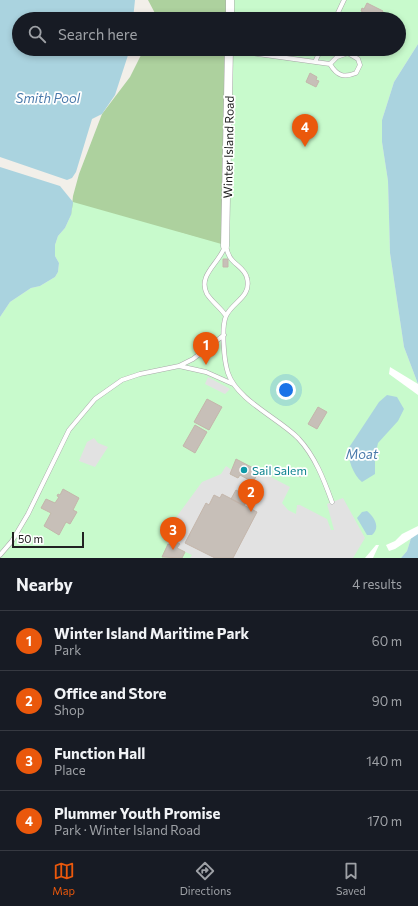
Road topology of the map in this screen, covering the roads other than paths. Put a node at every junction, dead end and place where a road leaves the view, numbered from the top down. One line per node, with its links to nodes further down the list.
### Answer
1 (230, 0): 3 (street)
2 (344, 0): 4 (lane)
3 (230, 12)
4 (338, 12)
5 (229, 56): 12 (street, Winter Island Road)
6 (272, 56): 10 (lane)
7 (318, 56): 10 (lane)
8 (340, 56): 11 (lane)
9 (353, 56): 11 (lane)
10 (315, 62): 11 (lane)
11 (330, 64)
12 (226, 246): 13 (lane); 13 (lane, Winter Island Road)
13 (226, 316): 14 (lane)
14 (224, 335): 15 (lane); 16 (lane)
15 (179, 366): 16 (lane); 18 (lane)
16 (234, 385): 17 (lane)
17 (332, 502)
18 (0, 555)

